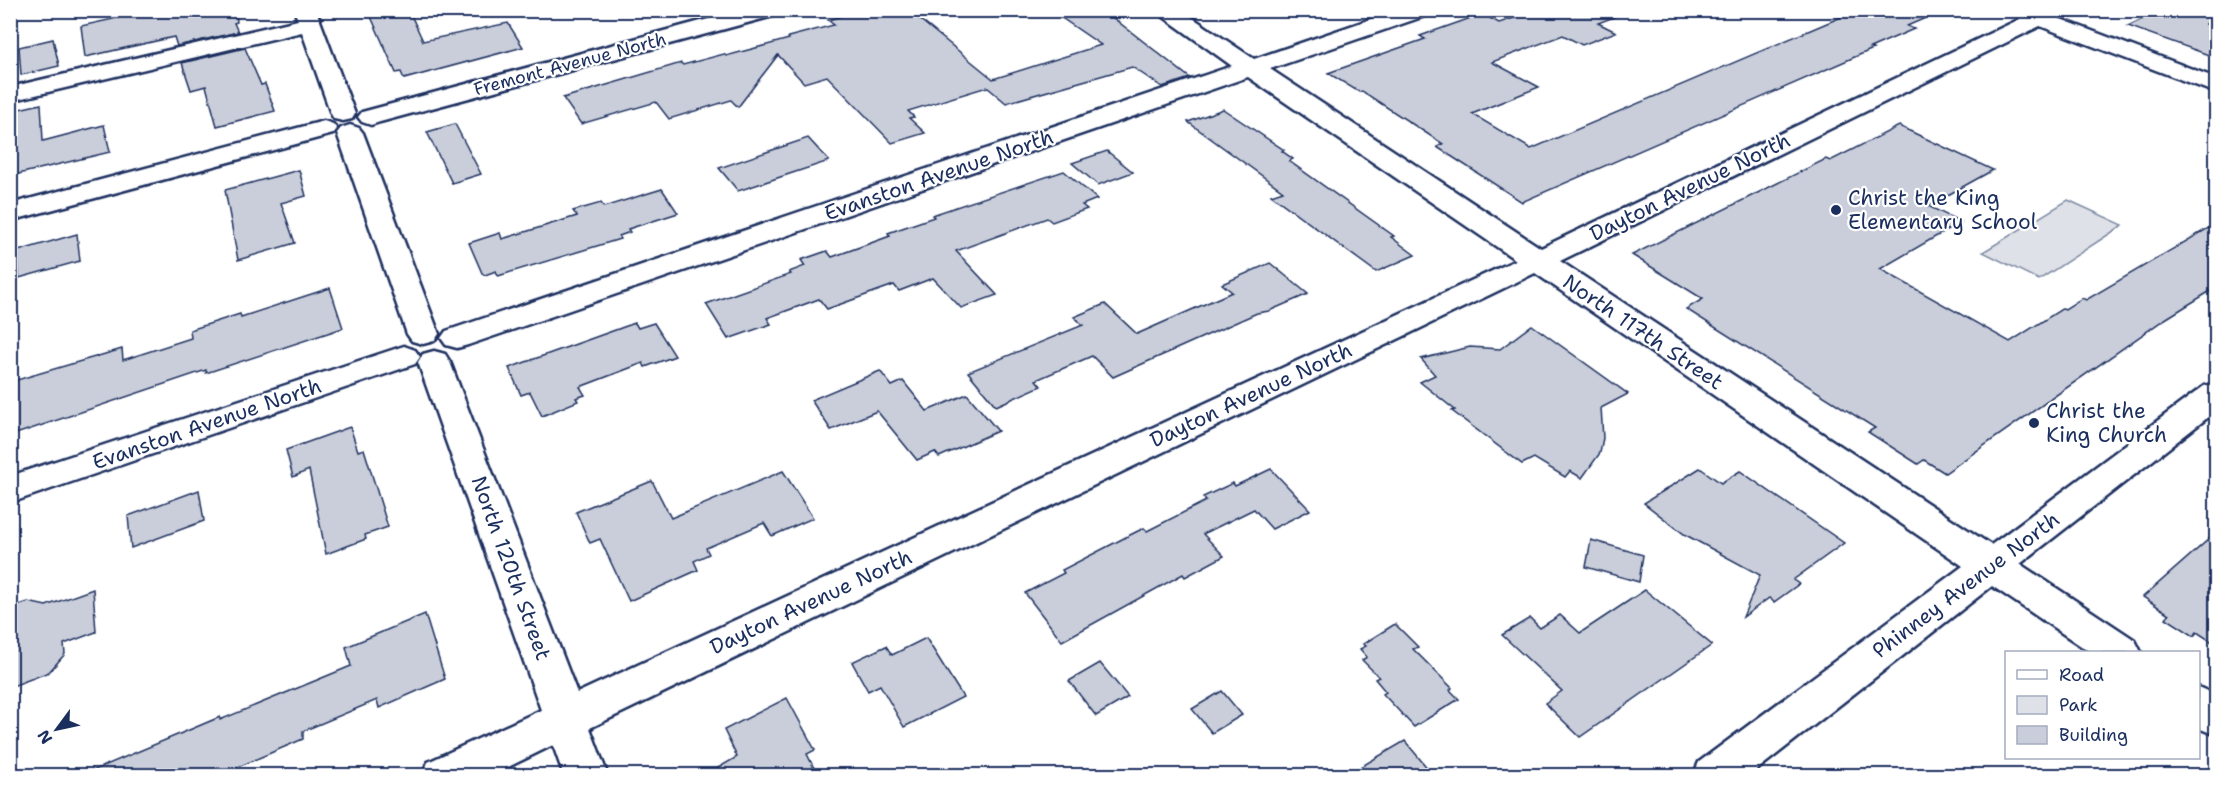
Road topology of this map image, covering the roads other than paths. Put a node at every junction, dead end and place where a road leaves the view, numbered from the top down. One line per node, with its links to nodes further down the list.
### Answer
1 (769, 10): 9 (street, Fremont Avenue North)
2 (1165, 10): 6 (street, North 117th Street)
3 (1420, 10): 6 (street, Evanston Avenue North)
4 (2038, 13): 7 (street); 11 (street, Dayton Avenue North)
5 (307, 17): 8 (street); 9 (street, North 120th Street)
6 (1252, 69): 11 (street, North 117th Street); 12 (street, Evanston Avenue North)
7 (2217, 86)
8 (10, 94)
9 (347, 124): 10 (street, Fremont Avenue North); 12 (street, North 120th Street)
10 (10, 213)
11 (1537, 261): 15 (street, North 117th Street); 19 (street, Dayton Avenue North)
12 (430, 348): 14 (street, Evanston Avenue North); 19 (street, North 120th Street)
13 (2217, 394): 15 (street, Phinney Avenue North)
14 (10, 490)
15 (1992, 565): 16 (street, North 117th Street); 22 (street, Phinney Avenue North)
16 (2120, 651)
17 (2200, 706): 18 (street)
18 (2217, 717)
19 (566, 718): 20 (street, Dayton Avenue North); 21 (street, North 120th Street)
20 (444, 776)
21 (586, 776)
22 (1715, 776)

